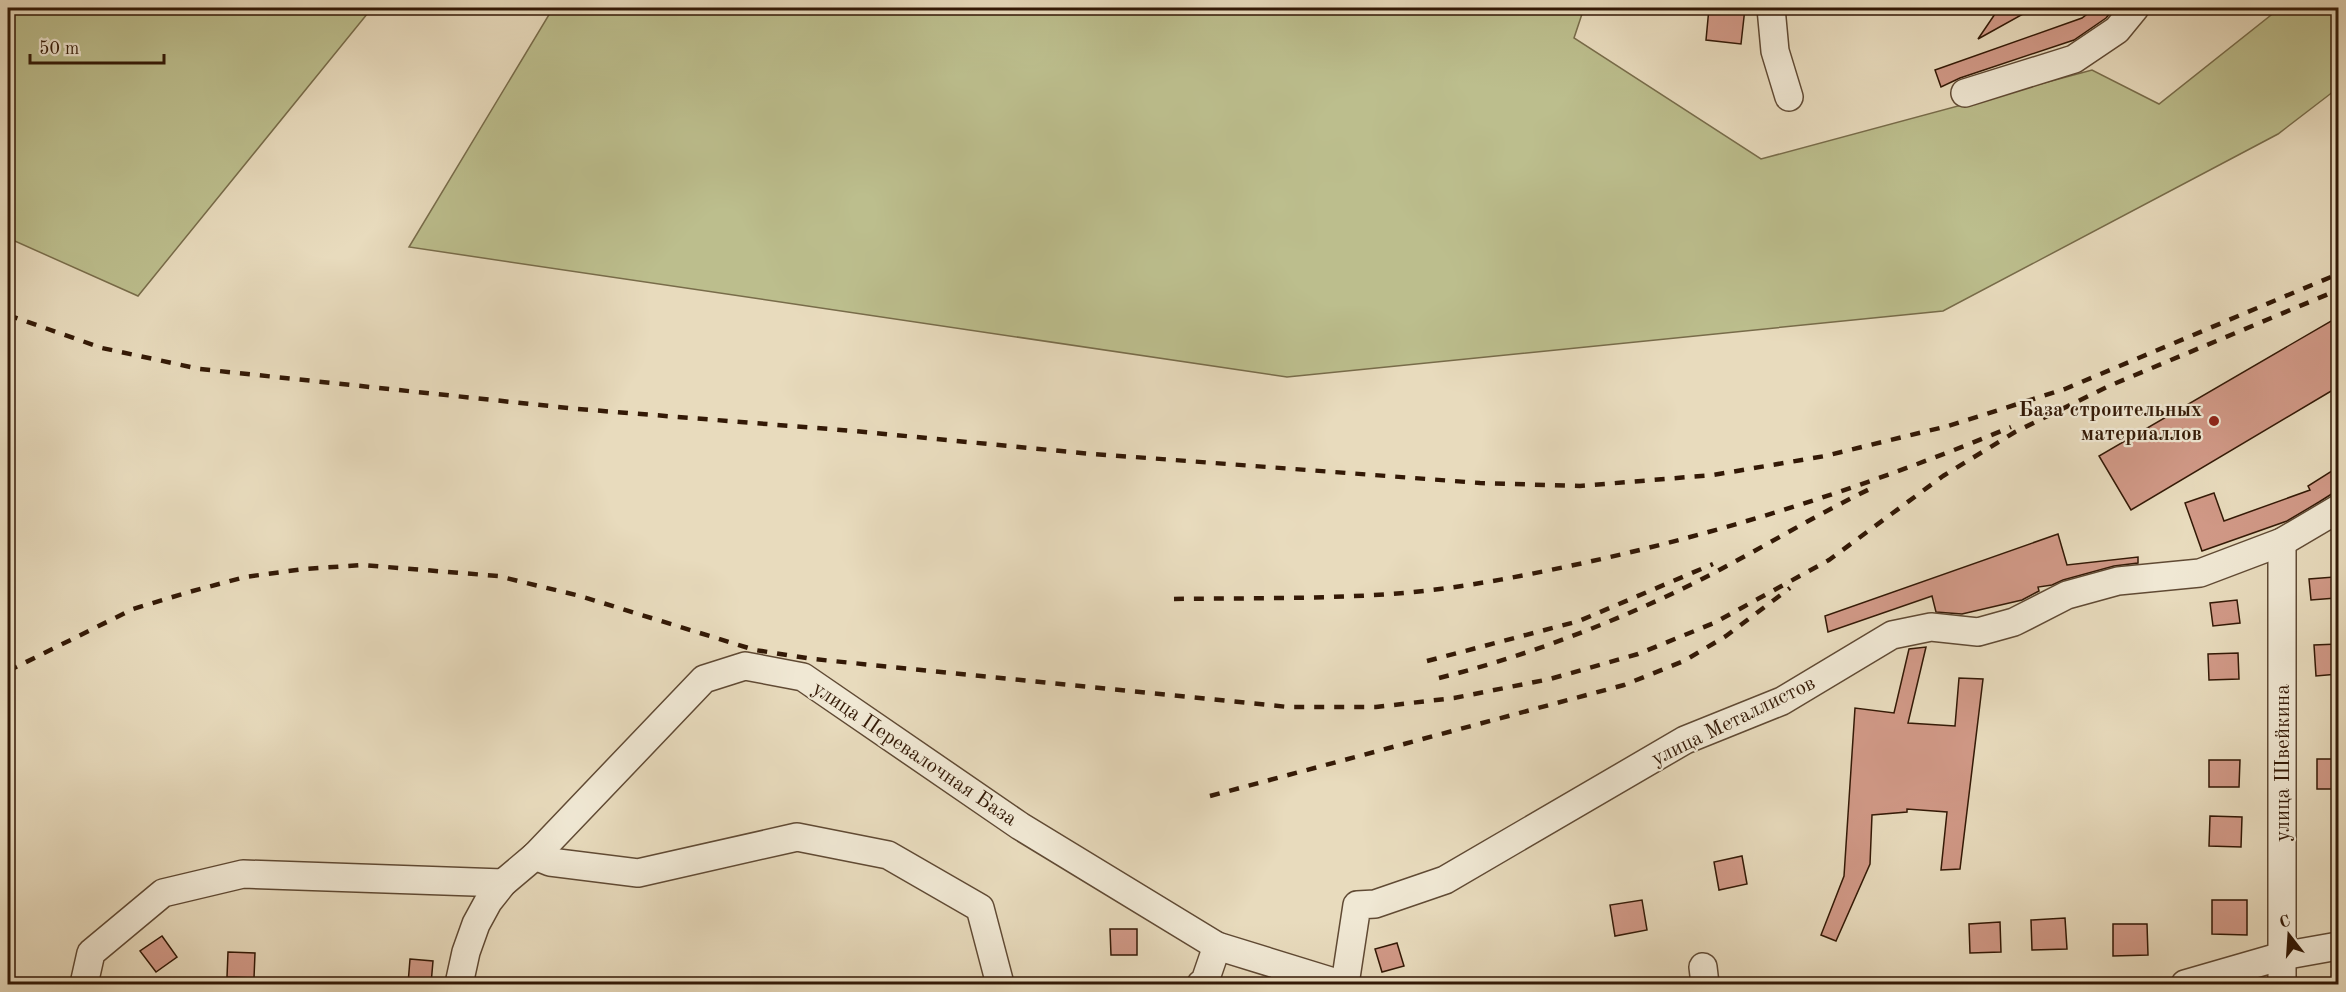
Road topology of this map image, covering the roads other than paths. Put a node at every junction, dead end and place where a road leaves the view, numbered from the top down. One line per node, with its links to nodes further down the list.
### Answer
1 (1771, 8): 4 (street)
2 (2135, 8): 3 (street)
3 (1965, 93)
4 (1789, 97)
5 (2338, 509): 6 (street, улица Металлистов)
6 (2282, 542): 11 (street, улица Швейкина); 16 (street, улица Металлистов)
7 (535, 856): 8 (street, улица Перевалочная База); 9 (street, улица Перевалочная База); 14 (street)
8 (503, 883): 12 (street); 13 (street, улица Перевалочная База)
9 (1217, 946): 15 (street); 16 (street, улица Перевалочная База)
10 (2338, 946): 11 (street)
11 (2282, 956): 17 (street); 18 (street, улица Швейкина)
12 (84, 984)
13 (459, 984)
14 (1000, 984)
15 (1201, 984)
16 (1343, 984)
17 (2185, 984)
18 (2282, 984)

